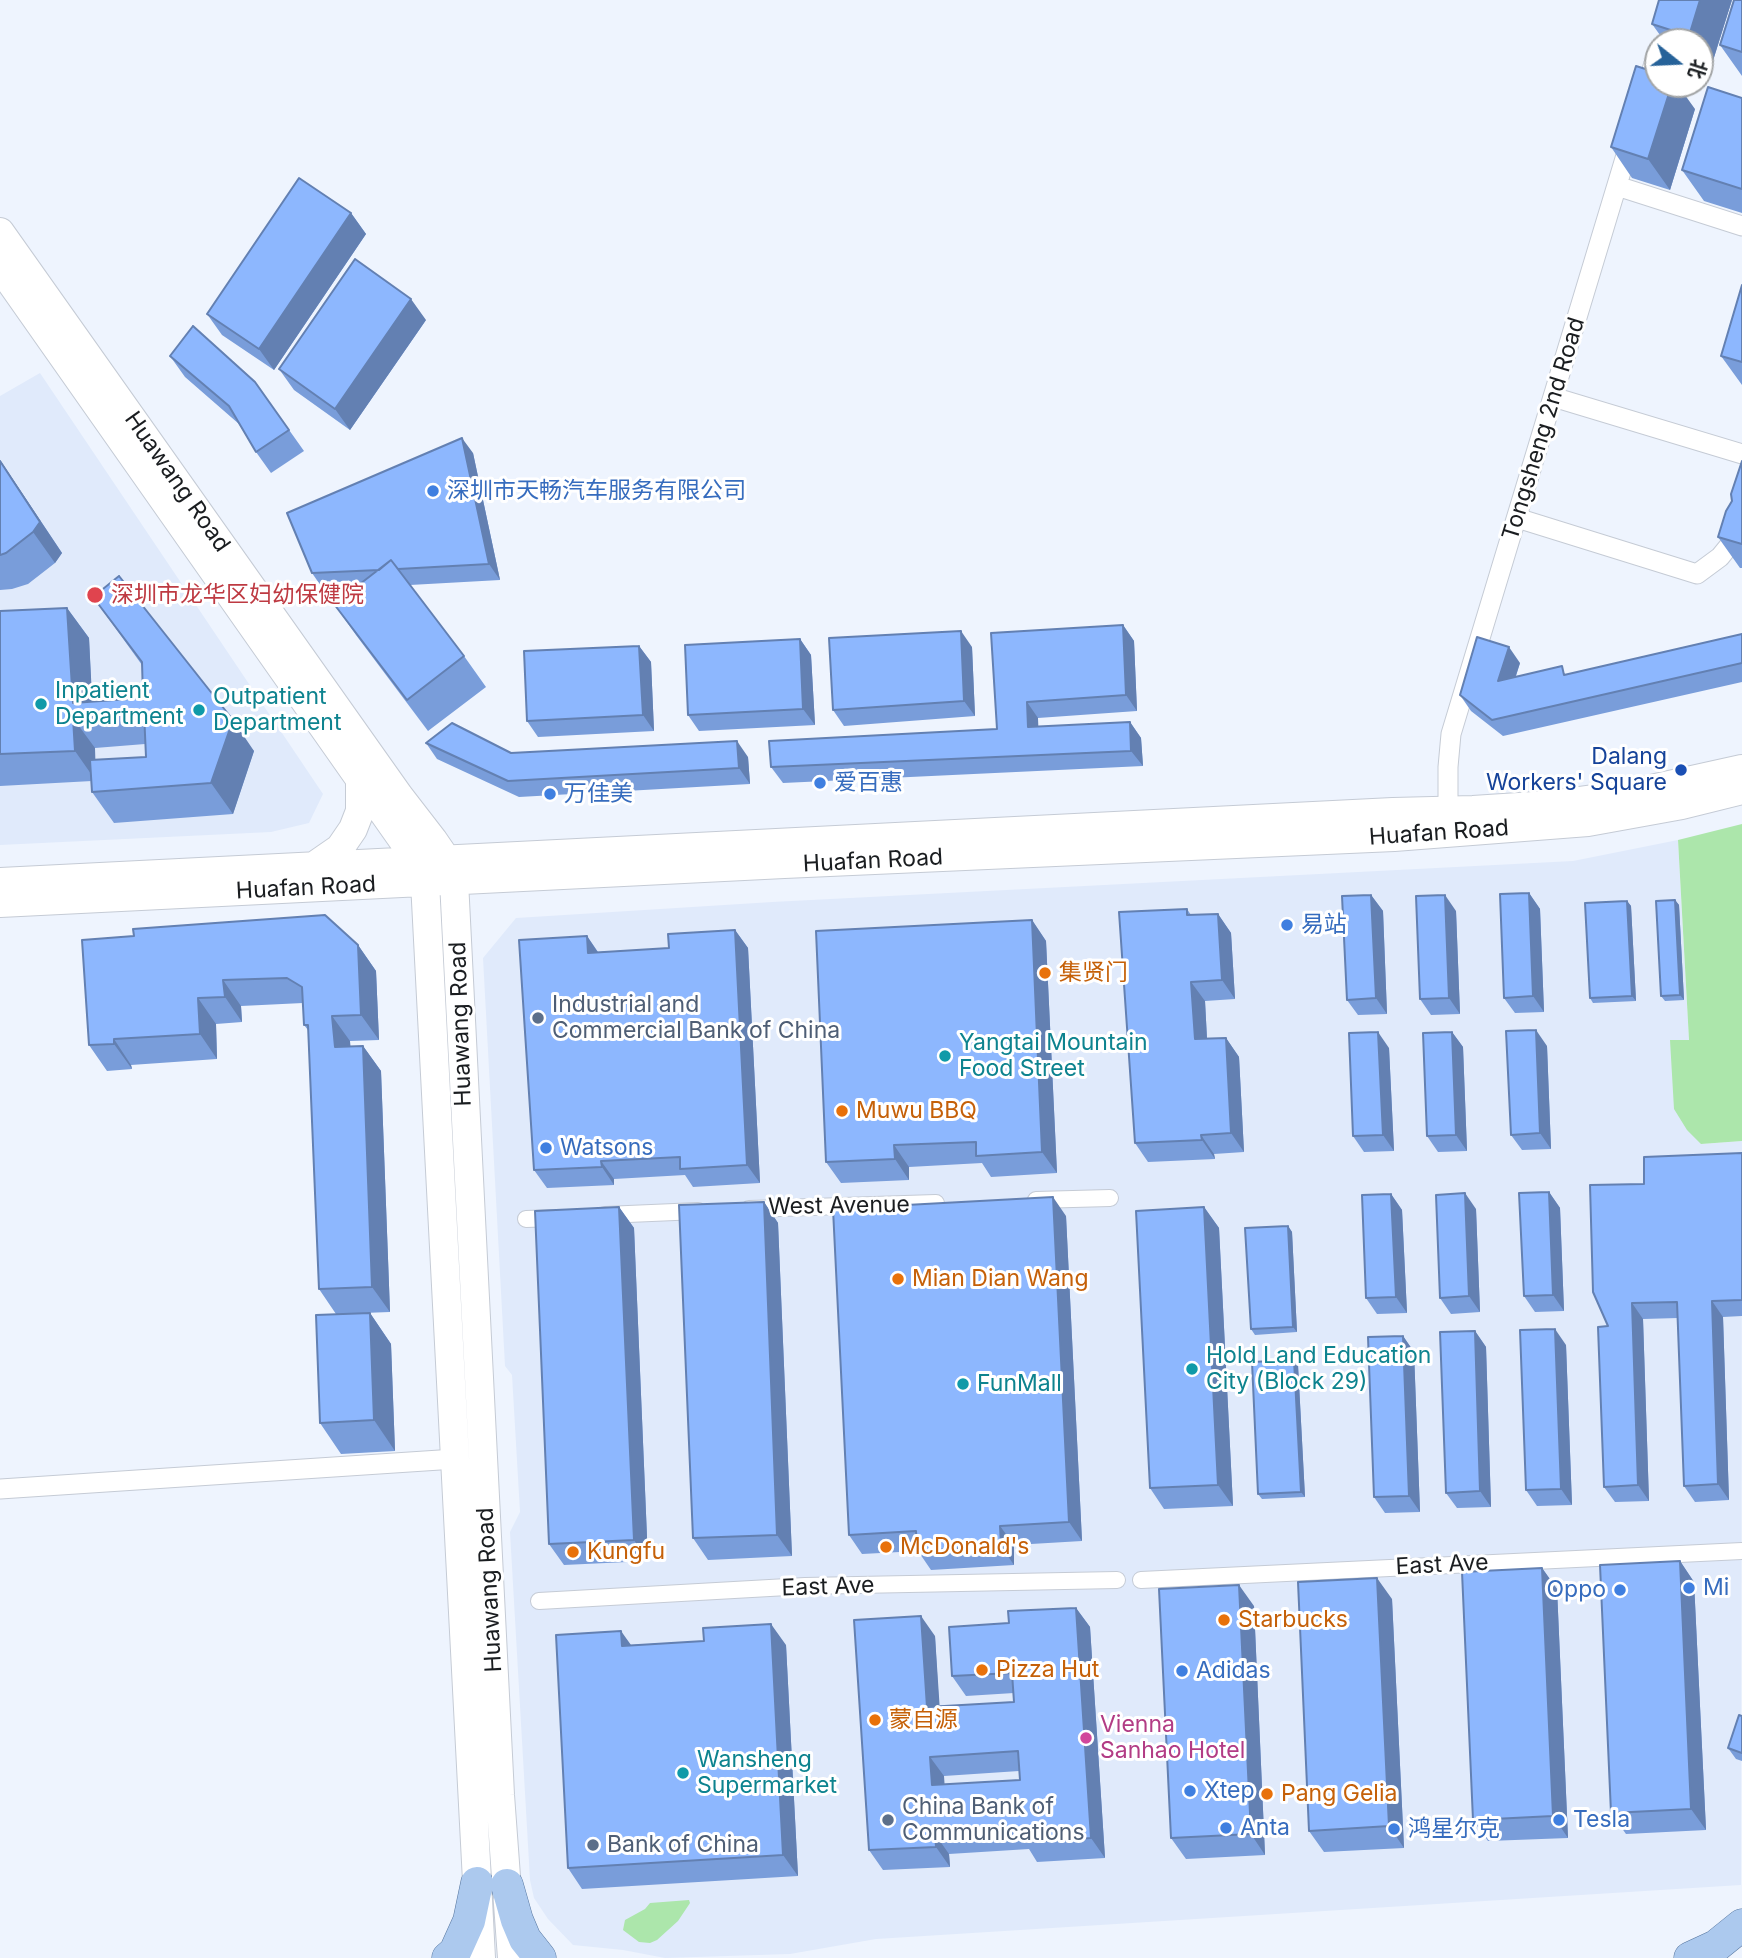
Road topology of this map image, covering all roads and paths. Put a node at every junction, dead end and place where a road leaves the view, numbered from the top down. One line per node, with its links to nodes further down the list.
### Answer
1 (1644, 96): 2 (street, Tongsheng 2nd Road)
2 (1617, 186): 3 (street); 6 (street, Tongsheng 2nd Road)
3 (1742, 226)
4 (0, 232): 15 (main road, Huawang Road)
5 (0, 267): 11 (main road, Huawang Road)
6 (1553, 397): 7 (street); 8 (street, Tongsheng 2nd Road)
7 (1742, 454)
8 (1517, 518): 9 (street); 13 (street, Tongsheng 2nd Road)
9 (1742, 530)
10 (1742, 769): 13 (main road, Huafan Road)
11 (360, 780): 14 (main road); 16 (main road, Huawang Road)
12 (1742, 790): 15 (main road, Huafan Road)
13 (1448, 811): 15 (main road, Huafan Road)
14 (314, 866): 16 (main road, Huafan Road); 17 (main road, Huafan Road)
15 (450, 870): 16 (main road, Huafan Road); 31 (main road, Huawang Road)
16 (420, 871): 18 (main road, Huafan Road); 25 (main road, Huawang Road)
17 (0, 883)
18 (0, 903)
19 (1110, 1198): 20 (street)
20 (1025, 1200)
21 (958, 1203): 22 (street, West Avenue)
22 (593, 1216)
23 (566, 1217): 24 (street)
24 (526, 1219)
25 (455, 1459): 26 (street); 31 (main road, Huawang Road)
26 (0, 1489)
27 (1742, 1551): 29 (street, East Ave)
28 (1117, 1580): 30 (street, East Ave)
29 (1141, 1580)
30 (539, 1601)
31 (492, 1884): 33 (main road); 34 (main road, Huawang Road); 35 (main road, Huawang Road); 36 (main road)
32 (1742, 1925): 37 (main road)
33 (448, 1958)
34 (481, 1958)
35 (512, 1958)
36 (540, 1958)
37 (1690, 1958)

